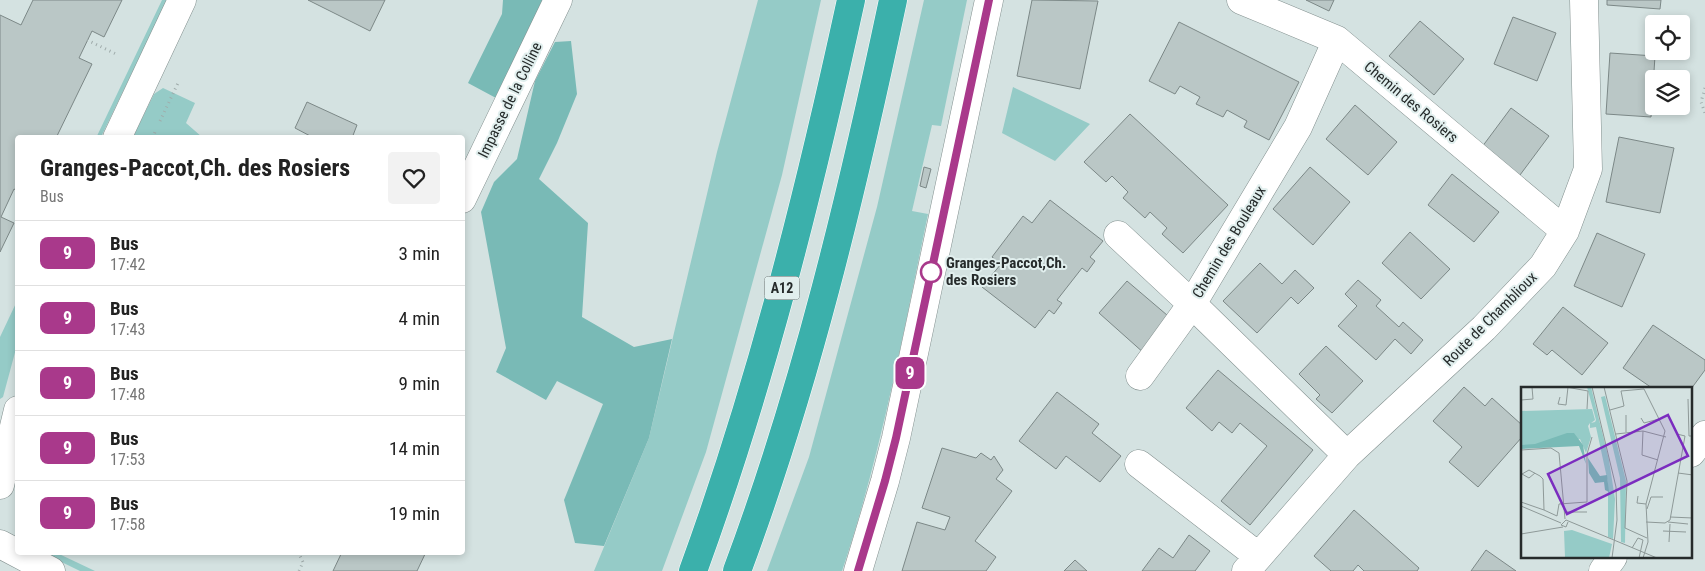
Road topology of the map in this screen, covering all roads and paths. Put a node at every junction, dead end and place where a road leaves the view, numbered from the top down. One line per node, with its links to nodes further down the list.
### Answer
1 (182, 0): 14 (street)
2 (558, 0): 16 (street, Impasse de la Colline)
3 (851, 0): 35 (highway, A12)
4 (893, 0): 36 (highway, A12)
5 (989, 0): 37 (street)
6 (1241, 0): 9 (street, Chemin des Rosiers)
7 (1584, 0): 17 (street, Route de Chamblioux)
8 (87, 40): 10 (path)
9 (1337, 40): 17 (street, Chemin des Rosiers); 19 (street, Chemin des Bouleaux)
10 (116, 54)
11 (179, 81): 15 (path)
12 (1705, 88): 13 (path)
13 (1705, 113)
14 (118, 135)
15 (154, 135)
16 (465, 193)
17 (1564, 231): 24 (street, Route de Chamblioux)
18 (1118, 235): 19 (street)
19 (1192, 304): 20 (street); 24 (street, Chemin des Bouleaux)
20 (1140, 376)
21 (12, 418): 26 (street)
22 (1705, 435): 23 (street)
23 (1692, 452)
24 (1347, 455): 32 (street, Route de Chamblioux)
25 (1139, 464): 32 (street)
26 (0, 485)
27 (0, 544): 28 (street)
28 (15, 552)
29 (21, 555): 33 (street)
30 (300, 555): 34 (path)
31 (1612, 558): 38 (street)
32 (1252, 564)
33 (51, 571)
34 (298, 571)
35 (693, 571)
36 (737, 571)
37 (858, 571)
38 (1603, 571)

